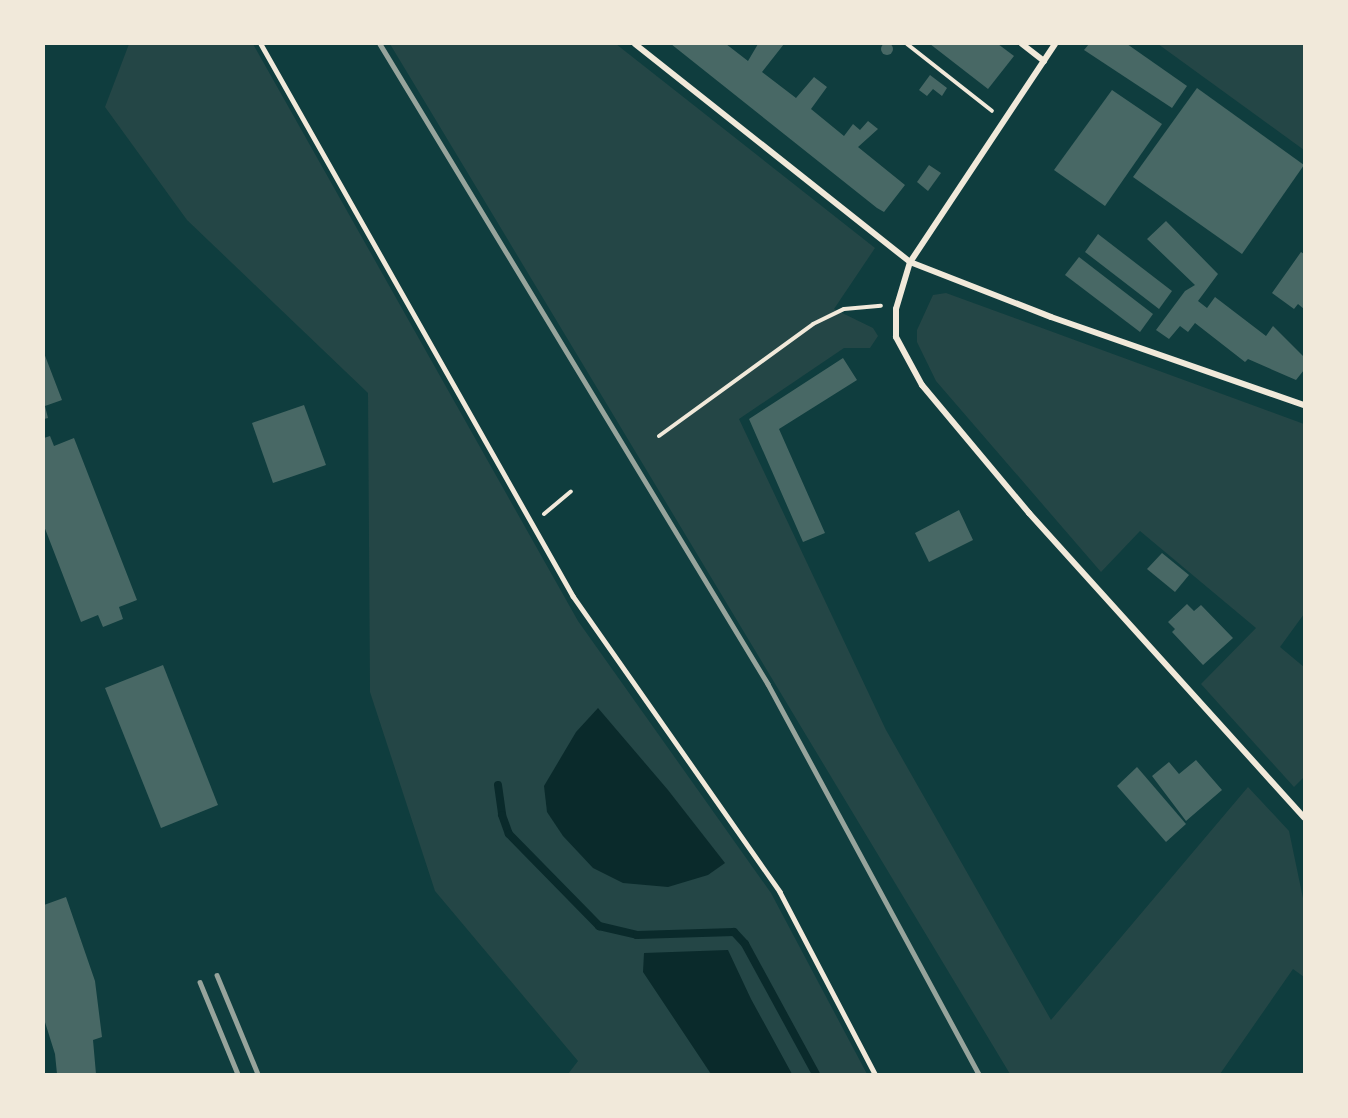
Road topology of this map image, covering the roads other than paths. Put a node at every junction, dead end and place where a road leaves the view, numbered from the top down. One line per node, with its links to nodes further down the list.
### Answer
1 (261, 44): 9 (lane)
2 (635, 44): 6 (street)
3 (1022, 44): 5 (street)
4 (1055, 44): 5 (street)
5 (1044, 61): 6 (street)
6 (910, 262): 7 (street); 8 (street)
7 (1305, 405)
8 (1305, 817)
9 (875, 1074)

